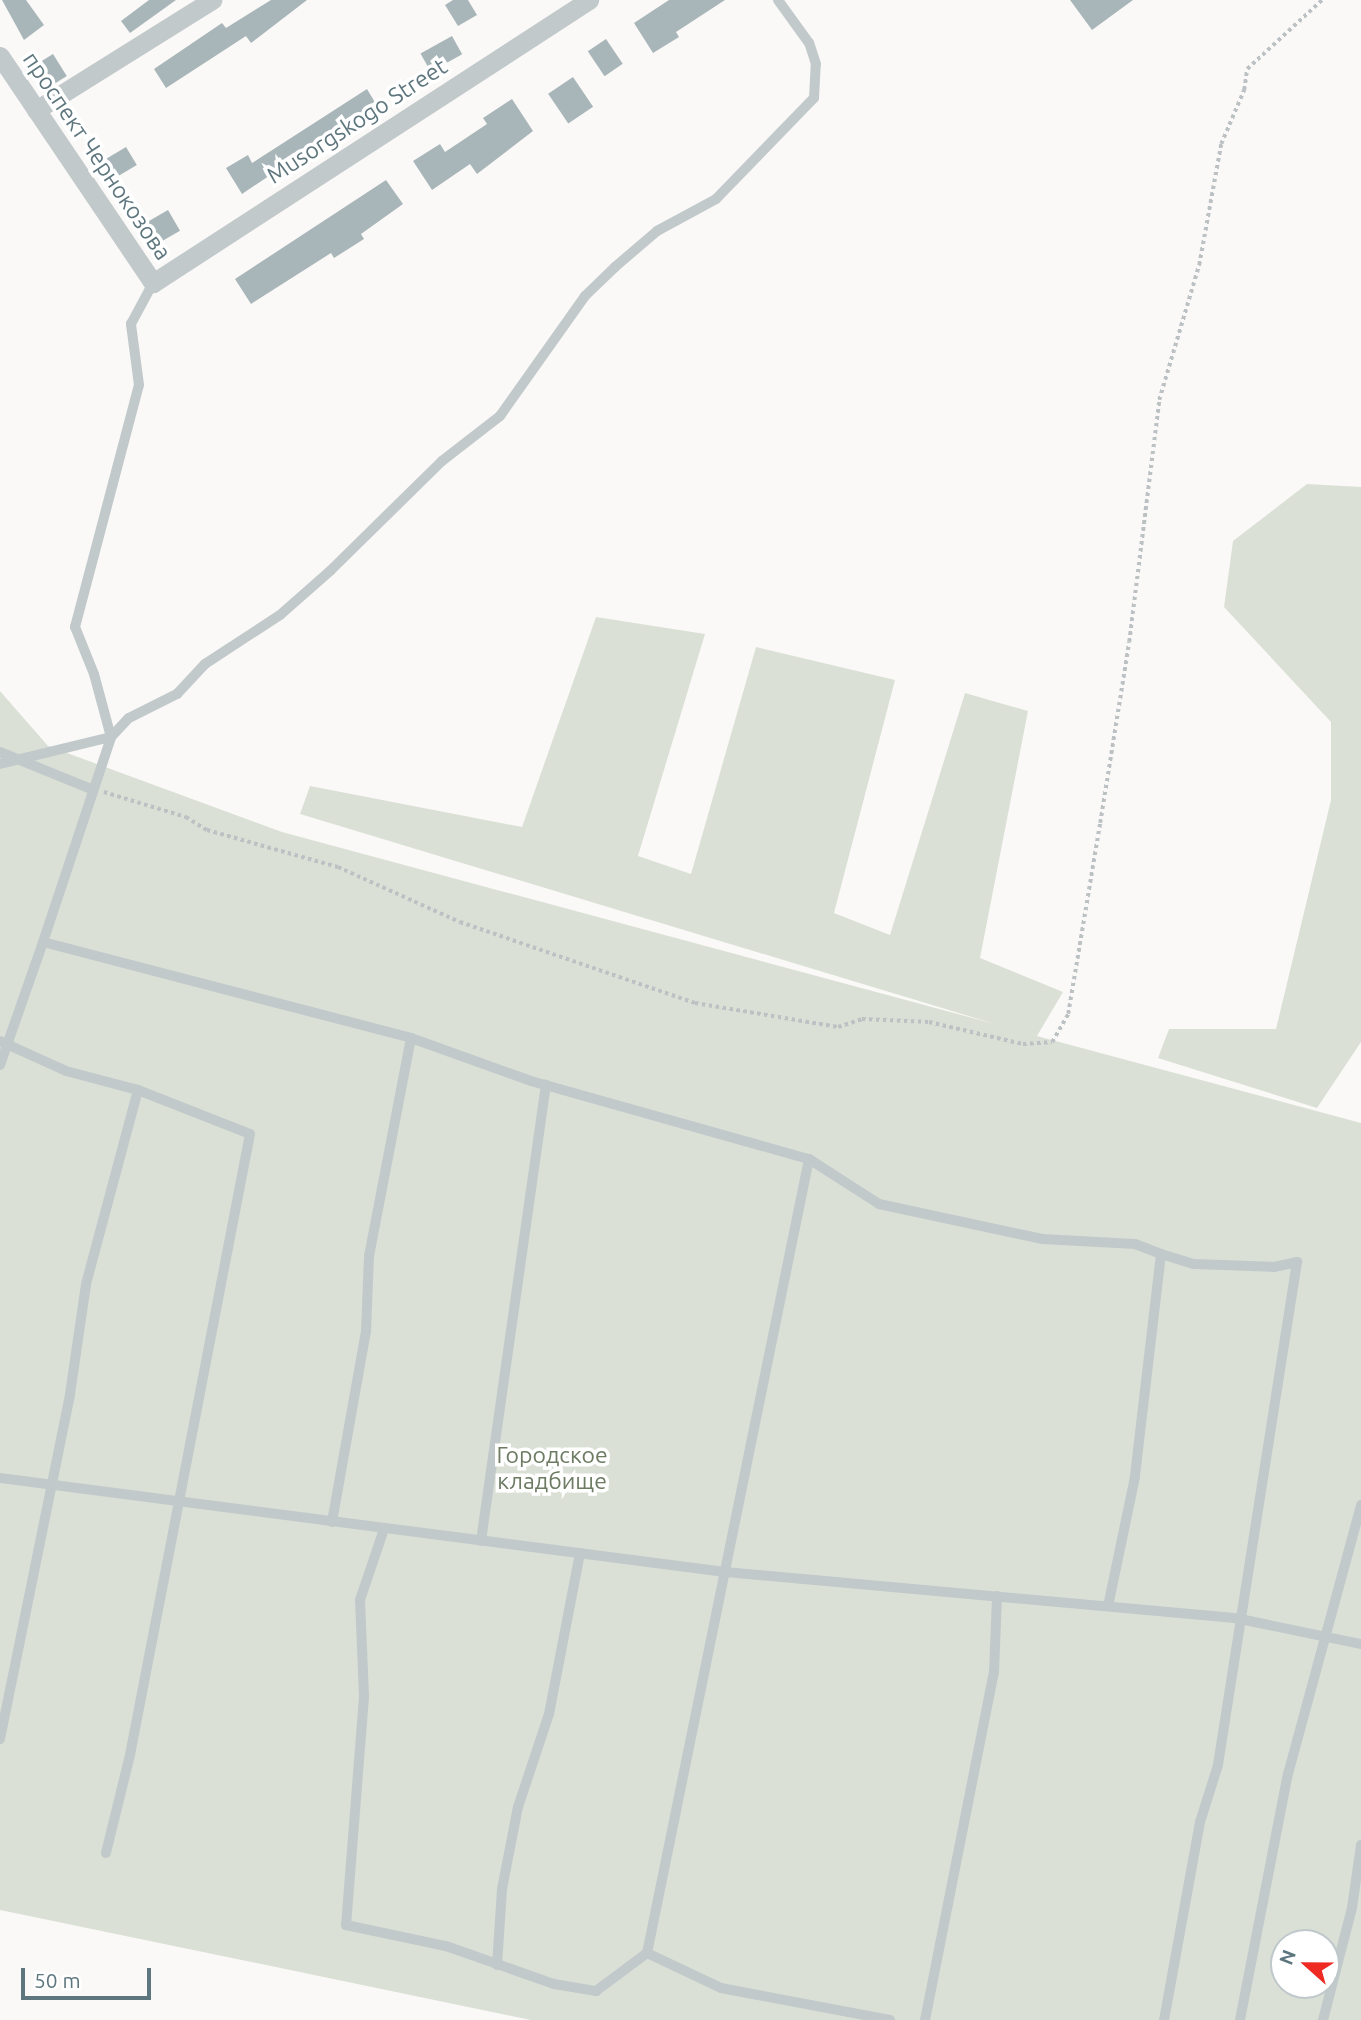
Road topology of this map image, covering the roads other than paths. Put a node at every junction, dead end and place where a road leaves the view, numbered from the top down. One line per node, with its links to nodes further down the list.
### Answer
1 (212, 0): 5 (street)
2 (589, 0): 6 (street, Musorgskogo Street)
3 (778, 0): 7 (lane)
4 (0, 56): 5 (street, проспект Чернокозова)
5 (36, 110): 6 (street, проспект Чернокозова)
6 (152, 283): 7 (lane)
7 (111, 737): 9 (lane); 11 (lane)
8 (0, 752): 9 (lane)
9 (18, 760): 10 (lane); 11 (lane)
10 (0, 764)
11 (91, 789): 12 (lane)
12 (43, 943): 13 (lane); 14 (lane)
13 (411, 1038): 16 (lane); 24 (lane)
14 (3, 1044): 15 (lane); 17 (lane)
15 (0, 1065)
16 (546, 1086): 18 (lane); 26 (lane)
17 (138, 1090): 21 (lane); 22 (lane)
18 (809, 1159): 19 (lane); 28 (lane)
19 (1161, 1254): 30 (lane); 31 (lane)
20 (0, 1478): 21 (lane)
21 (52, 1487): 22 (lane); 34 (lane)
22 (177, 1503): 24 (lane); 36 (lane)
23 (1361, 1505): 32 (lane)
24 (332, 1522): 25 (lane)
25 (384, 1529): 26 (lane); 38 (lane)
26 (481, 1541): 27 (lane)
27 (580, 1553): 28 (lane); 38 (lane)
28 (725, 1572): 29 (lane); 37 (lane)
29 (997, 1596): 30 (lane); 40 (lane)
30 (1108, 1606): 31 (lane)
31 (1241, 1619): 32 (lane); 41 (lane)
32 (1326, 1637): 33 (lane); 42 (lane)
33 (1361, 1644)
34 (0, 1739)
35 (1361, 1845): 43 (lane)
36 (106, 1853)
37 (647, 1953): 38 (lane); 39 (lane)
38 (497, 1965)
39 (890, 2020)
40 (925, 2020)
41 (1164, 2020)
42 (1240, 2020)
43 (1323, 2020)

